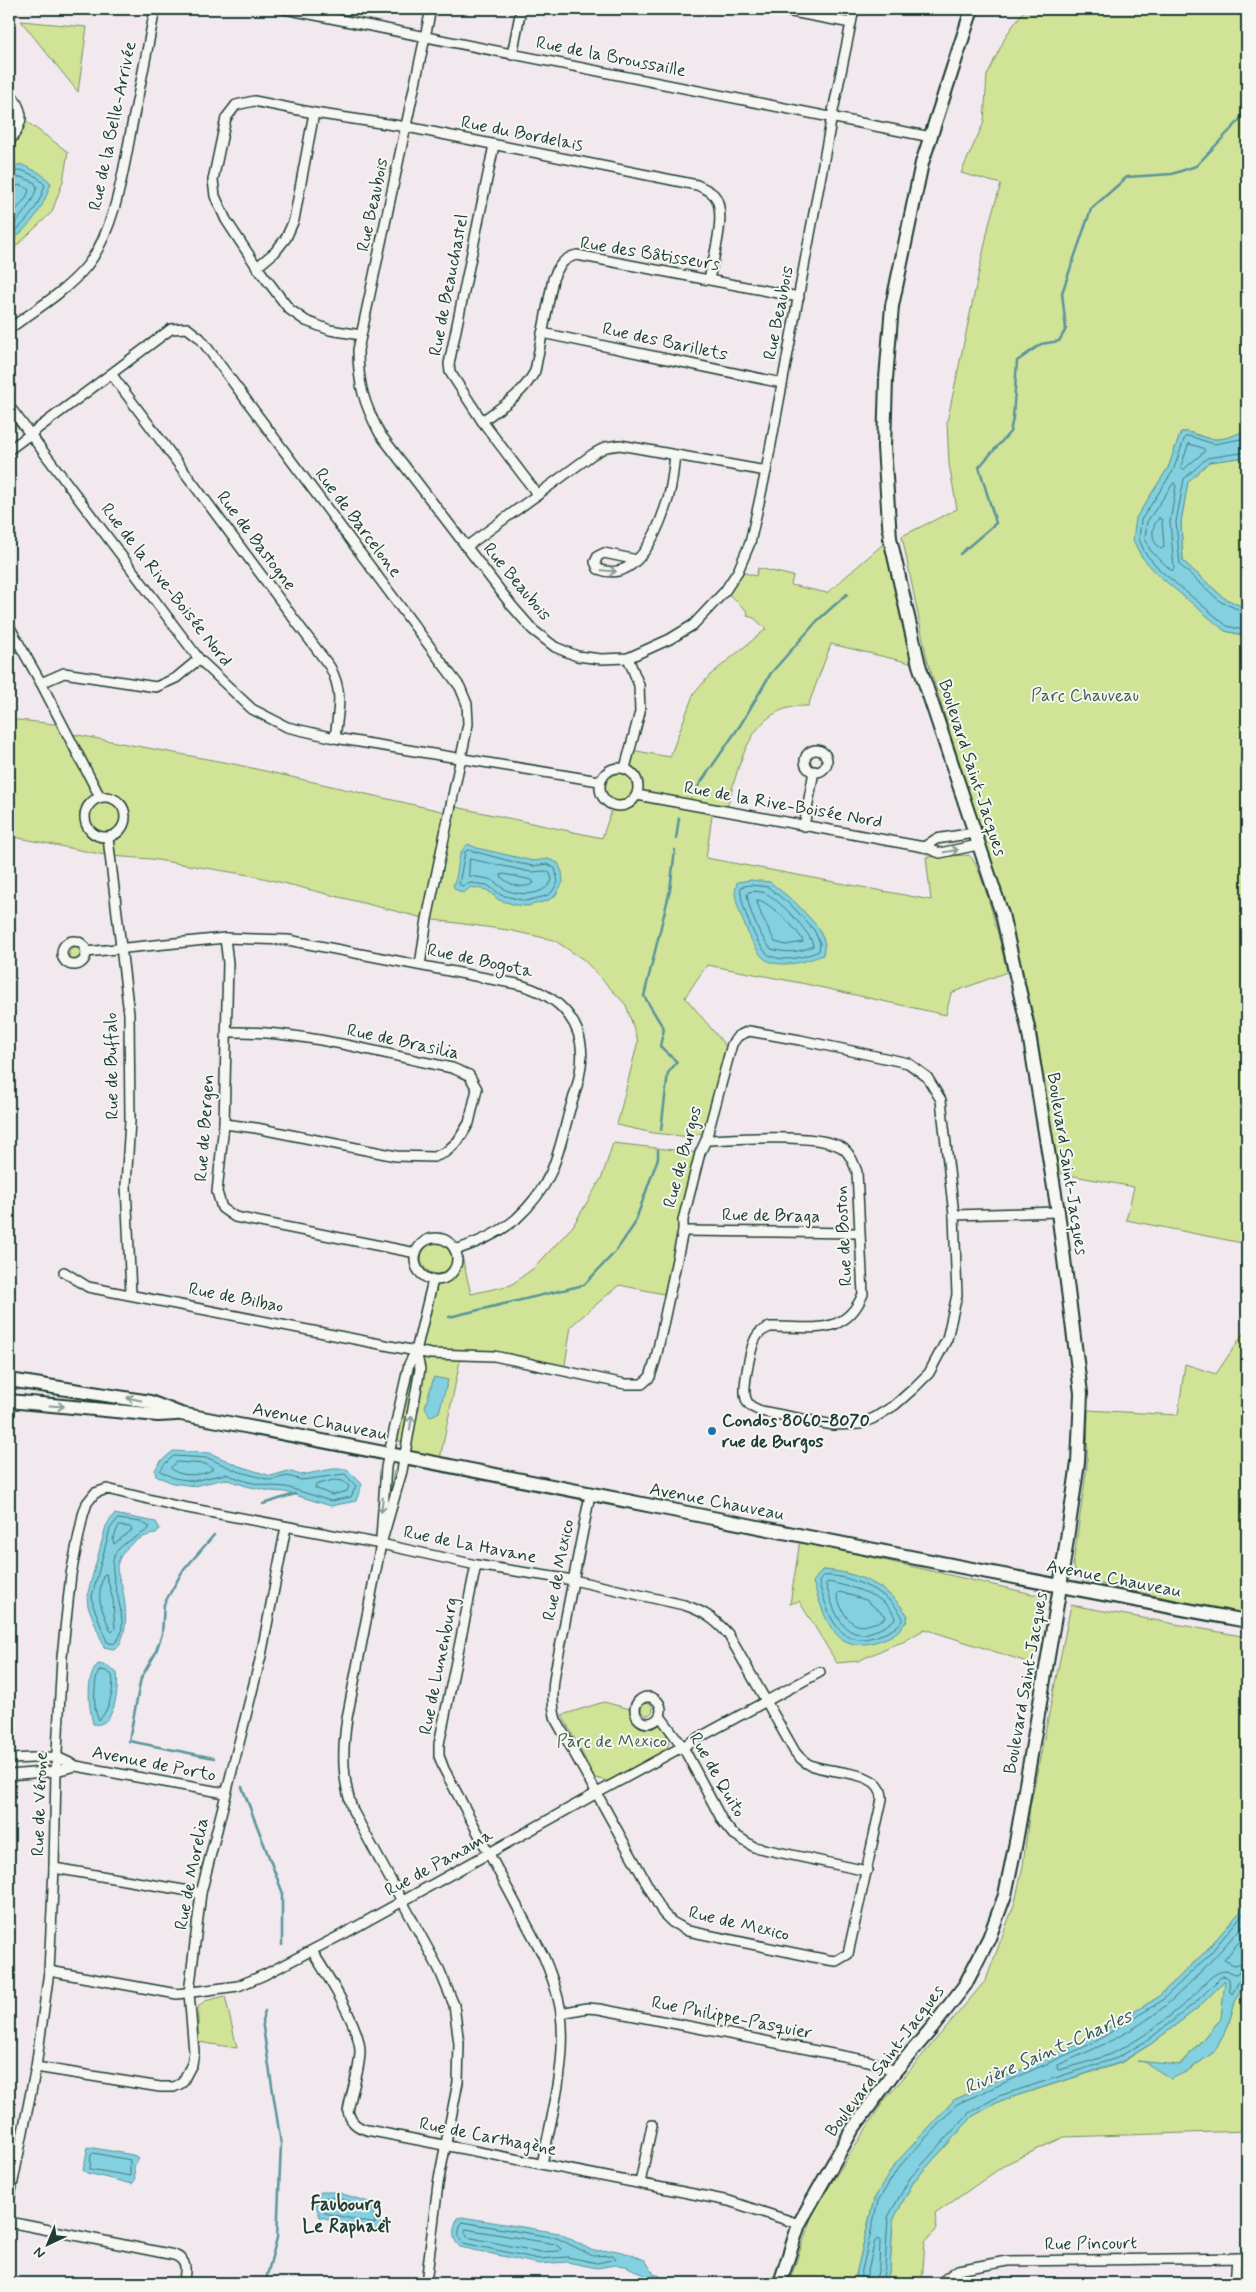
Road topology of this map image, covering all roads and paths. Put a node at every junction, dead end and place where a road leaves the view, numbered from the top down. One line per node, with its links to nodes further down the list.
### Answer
1 (156, 9): 21 (street, Rue de la Belle-Arrivée)
2 (285, 9): 9 (street, Rue de la Broussaille)
3 (431, 9): 9 (street, Rue Beaubois)
4 (522, 9): 10 (street)
5 (776, 9): 8 (street)
6 (854, 9): 8 (street, Rue Beaubois)
7 (972, 9): 15 (street, Boulevard Saint-Jacques)
8 (851, 23): 13 (street, Rue Beaubois)
9 (426, 38): 10 (street, Rue de la Broussaille); 14 (street, Rue Beaubois)
10 (512, 55): 13 (street, Rue de la Broussaille)
11 (9, 91): 16 (street)
12 (314, 113): 14 (street, Rue du Bordelais); 18 (street); 18 (street, Rue du Bordelais)
13 (832, 116): 15 (street, Rue de la Broussaille); 20 (street, Rue Beaubois)
14 (407, 127): 17 (street, Rue du Bordelais); 23 (street, Rue Beaubois)
15 (931, 136): 48 (street, Boulevard Saint-Jacques)
16 (9, 142)
17 (494, 145): 19 (street, Rue du Bordelais); 27 (street, Rue de Beauchastel)
18 (257, 267): 23 (street)
19 (709, 279): 20 (street, Rue des Bâtisseurs); 22 (street, Rue des Bâtisseurs)
20 (799, 298): 25 (street, Rue Beaubois)
21 (9, 329)
22 (542, 333): 25 (street, Rue des Barillets); 27 (street, Rue des Bâtisseurs)
23 (361, 335): 33 (street, Rue Beaubois)
24 (112, 375): 28 (street, Rue de Barcelone); 39 (street, Rue de Bastogne); 40 (street, Rue de Barcelone)
25 (782, 383): 31 (street, Rue Beaubois)
26 (9, 406): 28 (street, Rue de la Rive-Boisée Nord)
27 (482, 421): 32 (street, Rue de Beauchastel)
28 (29, 434): 29 (street, Rue de Barcelone); 37 (street, Rue de la Rive-Boisée Nord)
29 (9, 450)
30 (675, 455): 31 (street); 32 (street); 34 (street)
31 (766, 471): 36 (street, Rue Beaubois)
32 (538, 495): 33 (street)
33 (466, 547): 36 (street, Rue Beaubois)
34 (637, 560)
35 (9, 626): 38 (street)
36 (628, 658): 41 (street)
37 (199, 659): 38 (street); 39 (street, Rue de la Rive-Boisée Nord)
38 (41, 683): 45 (street)
39 (335, 738): 40 (street, Rue de la Rive-Boisée Nord)
40 (461, 760): 43 (street, Rue de la Rive-Boisée Nord); 53 (street, Rue de Barcelone)
41 (625, 768): 43 (street); 44 (street)
42 (814, 771): 46 (street)
43 (599, 782): 44 (street)
44 (637, 795): 46 (street, Rue de la Rive-Boisée Nord)
45 (100, 797): 47 (street); 47 (street)
46 (804, 826): 49 (street, Rue de la Rive-Boisée Nord)
47 (108, 838): 51 (street, Rue de Buffalo)
48 (976, 839): 49 (street); 49 (street, Rue de la Rive-Boisée Nord, one-way to 48); 57 (street, Boulevard Saint-Jacques)
49 (924, 847)
50 (225, 938): 51 (street, Rue de Bogota); 53 (street, Rue de Bogota); 54 (street, Rue de Bergen)
51 (122, 949): 52 (street, Rue de Bogota); 65 (street, Rue de Buffalo)
52 (86, 952)
53 (420, 965): 61 (street, Rue de Bogota)
54 (227, 1032): 55 (street, Rue de Bergen); 55 (street, Rue de Brasilia)
55 (224, 1124): 62 (street, Rue de Bergen)
56 (706, 1140): 58 (street, Rue de Burgos); 59 (street, Rue de Burgos); 60 (street, Rue de Boston)
57 (1058, 1212): 58 (street); 79 (street, Boulevard Saint-Jacques)
58 (954, 1215): 60 (street, Rue de Boston)
59 (683, 1231): 60 (street, Rue de Braga); 67 (street, Rue de Burgos)
60 (859, 1233)
61 (455, 1250): 62 (street); 64 (street)
62 (416, 1252): 64 (street)
63 (64, 1272): 65 (street, Rue de Bilbao)
64 (433, 1280): 67 (street)
65 (131, 1294): 66 (street, Rue de Bilbao)
66 (406, 1348): 67 (street, Rue de Burgos)
67 (416, 1351): 71 (street); 72 (street, one-way to 67)
68 (9, 1380): 70 (street, Avenue Chauveau, one-way to 68)
69 (9, 1401): 70 (street, Avenue Chauveau, one-way to 70)
70 (181, 1414): 71 (street, Avenue Chauveau)
71 (389, 1453): 72 (street, Avenue Chauveau); 76 (street, one-way to 76)
72 (405, 1456): 73 (street, Avenue Chauveau); 76 (street)
73 (590, 1495): 78 (street, Rue de Mexico); 79 (street, Avenue Chauveau)
74 (177, 1506): 75 (street, Rue de La Havane); 85 (street, Rue de Vérone)
75 (286, 1527): 76 (street, Rue de La Havane); 91 (street, Rue de Morelia)
76 (381, 1544): 77 (street, Rue de La Havane); 96 (street)
77 (476, 1565): 78 (street, Rue de La Havane); 92 (street, Rue de Lunenburg)
78 (573, 1580): 82 (street, Rue de La Havane); 90 (street, Rue de Mexico)
79 (1060, 1587): 80 (street, Avenue Chauveau); 102 (street, Boulevard Saint-Jacques)
80 (1247, 1621)
81 (820, 1672): 82 (street, Rue de Panama)
82 (766, 1703): 84 (street, Rue de Panama); 94 (street, Rue de Mexico)
83 (660, 1716): 84 (street, Rue de Quito)
84 (683, 1746): 90 (street, Rue de Panama); 94 (street, Rue de Quito)
85 (57, 1757): 86 (street, Avenue de Porto); 87 (street, Avenue de Porto); 88 (street, Rue de Vérone)
86 (9, 1759)
87 (76, 1766): 88 (street, Avenue de Porto); 91 (street, Avenue de Porto)
88 (56, 1771): 89 (street, Avenue de Porto); 93 (street, Rue de Vérone)
89 (9, 1775)
90 (597, 1793): 92 (street, Rue de Panama); 94 (street, Rue de Mexico)
91 (225, 1794): 95 (street, Rue de Morelia)
92 (490, 1853): 96 (street, Rue de Panama); 100 (street, Rue de Lunenburg)
93 (54, 1868): 95 (street); 98 (street, Rue de Vérone)
94 (866, 1871)
95 (201, 1893): 99 (street, Rue de Morelia)
96 (404, 1902): 97 (street, Rue de Panama); 104 (street)
97 (312, 1951): 99 (street, Rue de Panama); 104 (street, Rue de Carthagène)
98 (49, 1971): 99 (street, Rue de Panama); 101 (street, Rue de Vérone)
99 (189, 1993): 101 (street, Rue de Morelia)
100 (561, 2013): 102 (street, Rue Philippe-Pasquier); 105 (street, Rue de Lunenburg)
101 (36, 2067): 107 (street, Rue de Vérone)
102 (895, 2071): 109 (street, Boulevard Saint-Jacques)
103 (652, 2125): 106 (street)
104 (446, 2146): 105 (street, Rue de Carthagène); 113 (street)
105 (542, 2164): 106 (street, Rue de Carthagène)
106 (640, 2183): 109 (street, Rue de Carthagène)
107 (9, 2201)
108 (9, 2222): 112 (street)
109 (799, 2224): 114 (street, Boulevard Saint-Jacques)
110 (1237, 2258): 111 (street, Rue Pincourt); 115 (street, Rue Pincourt); 116 (street)
111 (1247, 2258)
112 (183, 2283)
113 (426, 2283)
114 (780, 2283)
115 (940, 2283)
116 (1235, 2283)

